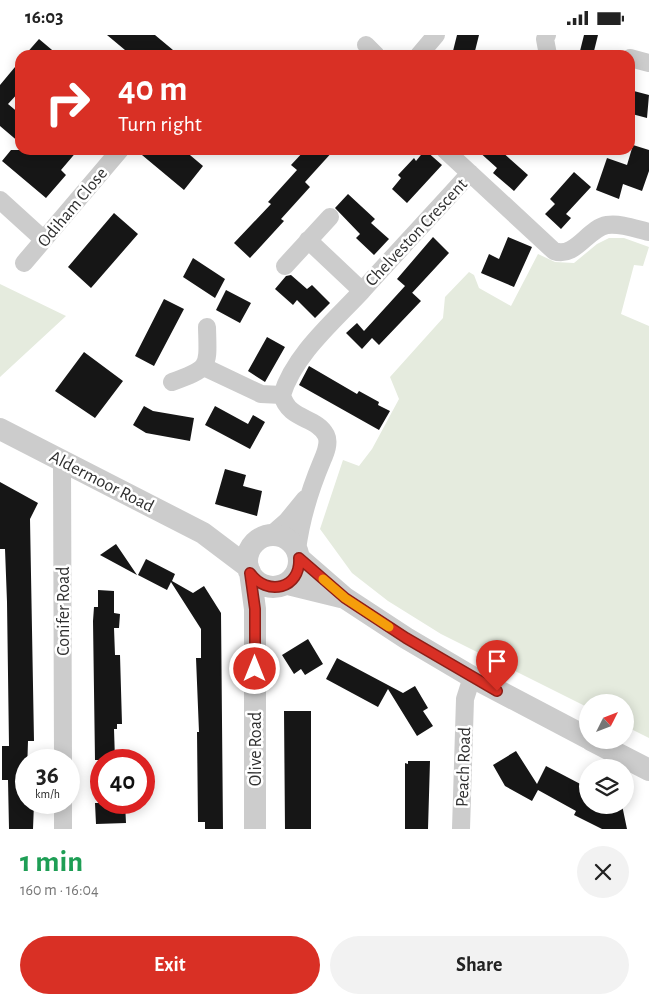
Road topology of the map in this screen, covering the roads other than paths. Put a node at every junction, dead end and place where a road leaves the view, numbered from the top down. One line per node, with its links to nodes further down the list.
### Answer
1 (436, 35): 2 (street)
2 (423, 50)
3 (635, 59): 4 (street)
4 (649, 63)
5 (116, 155): 11 (street, Odiham Close)
6 (450, 155): 7 (street, Chelveston Crescent)
7 (470, 173): 10 (street, Chelveston Crescent); 15 (street, Chelveston Crescent)
8 (0, 200): 11 (street)
9 (330, 217): 12 (street)
10 (649, 233)
11 (44, 240): 13 (street, Odiham Close)
12 (308, 240): 14 (street); 15 (street, Chelveston Crescent)
13 (24, 263)
14 (285, 266)
15 (362, 291): 19 (street, Chelveston Crescent)
16 (208, 327): 17 (street)
17 (204, 367): 18 (street); 19 (street)
18 (172, 382)
19 (282, 395): 22 (street)
20 (0, 429): 21 (street, Aldermoor Road)
21 (62, 461): 23 (street, Aldermoor Road); 32 (street, Conifer Road)
22 (307, 497): 24 (street); 25 (street)
23 (204, 533): 24 (street, Aldermoor Road); 26 (street, Aldermoor Road)
24 (267, 536): 25 (street); 26 (street)
25 (298, 554): 27 (street); 28 (street)
26 (249, 570): 27 (street); 29 (street, Olive Road)
27 (283, 585): 28 (street); 29 (street)
28 (345, 598): 30 (street)
29 (255, 609): 37 (street, Olive Road)
30 (472, 677): 31 (street); 38 (street, Peach Road)
31 (579, 734)
32 (63, 749)
33 (608, 749): 34 (street)
34 (649, 770)
35 (63, 814): 36 (street)
36 (64, 829)
37 (255, 829)
38 (461, 829)

